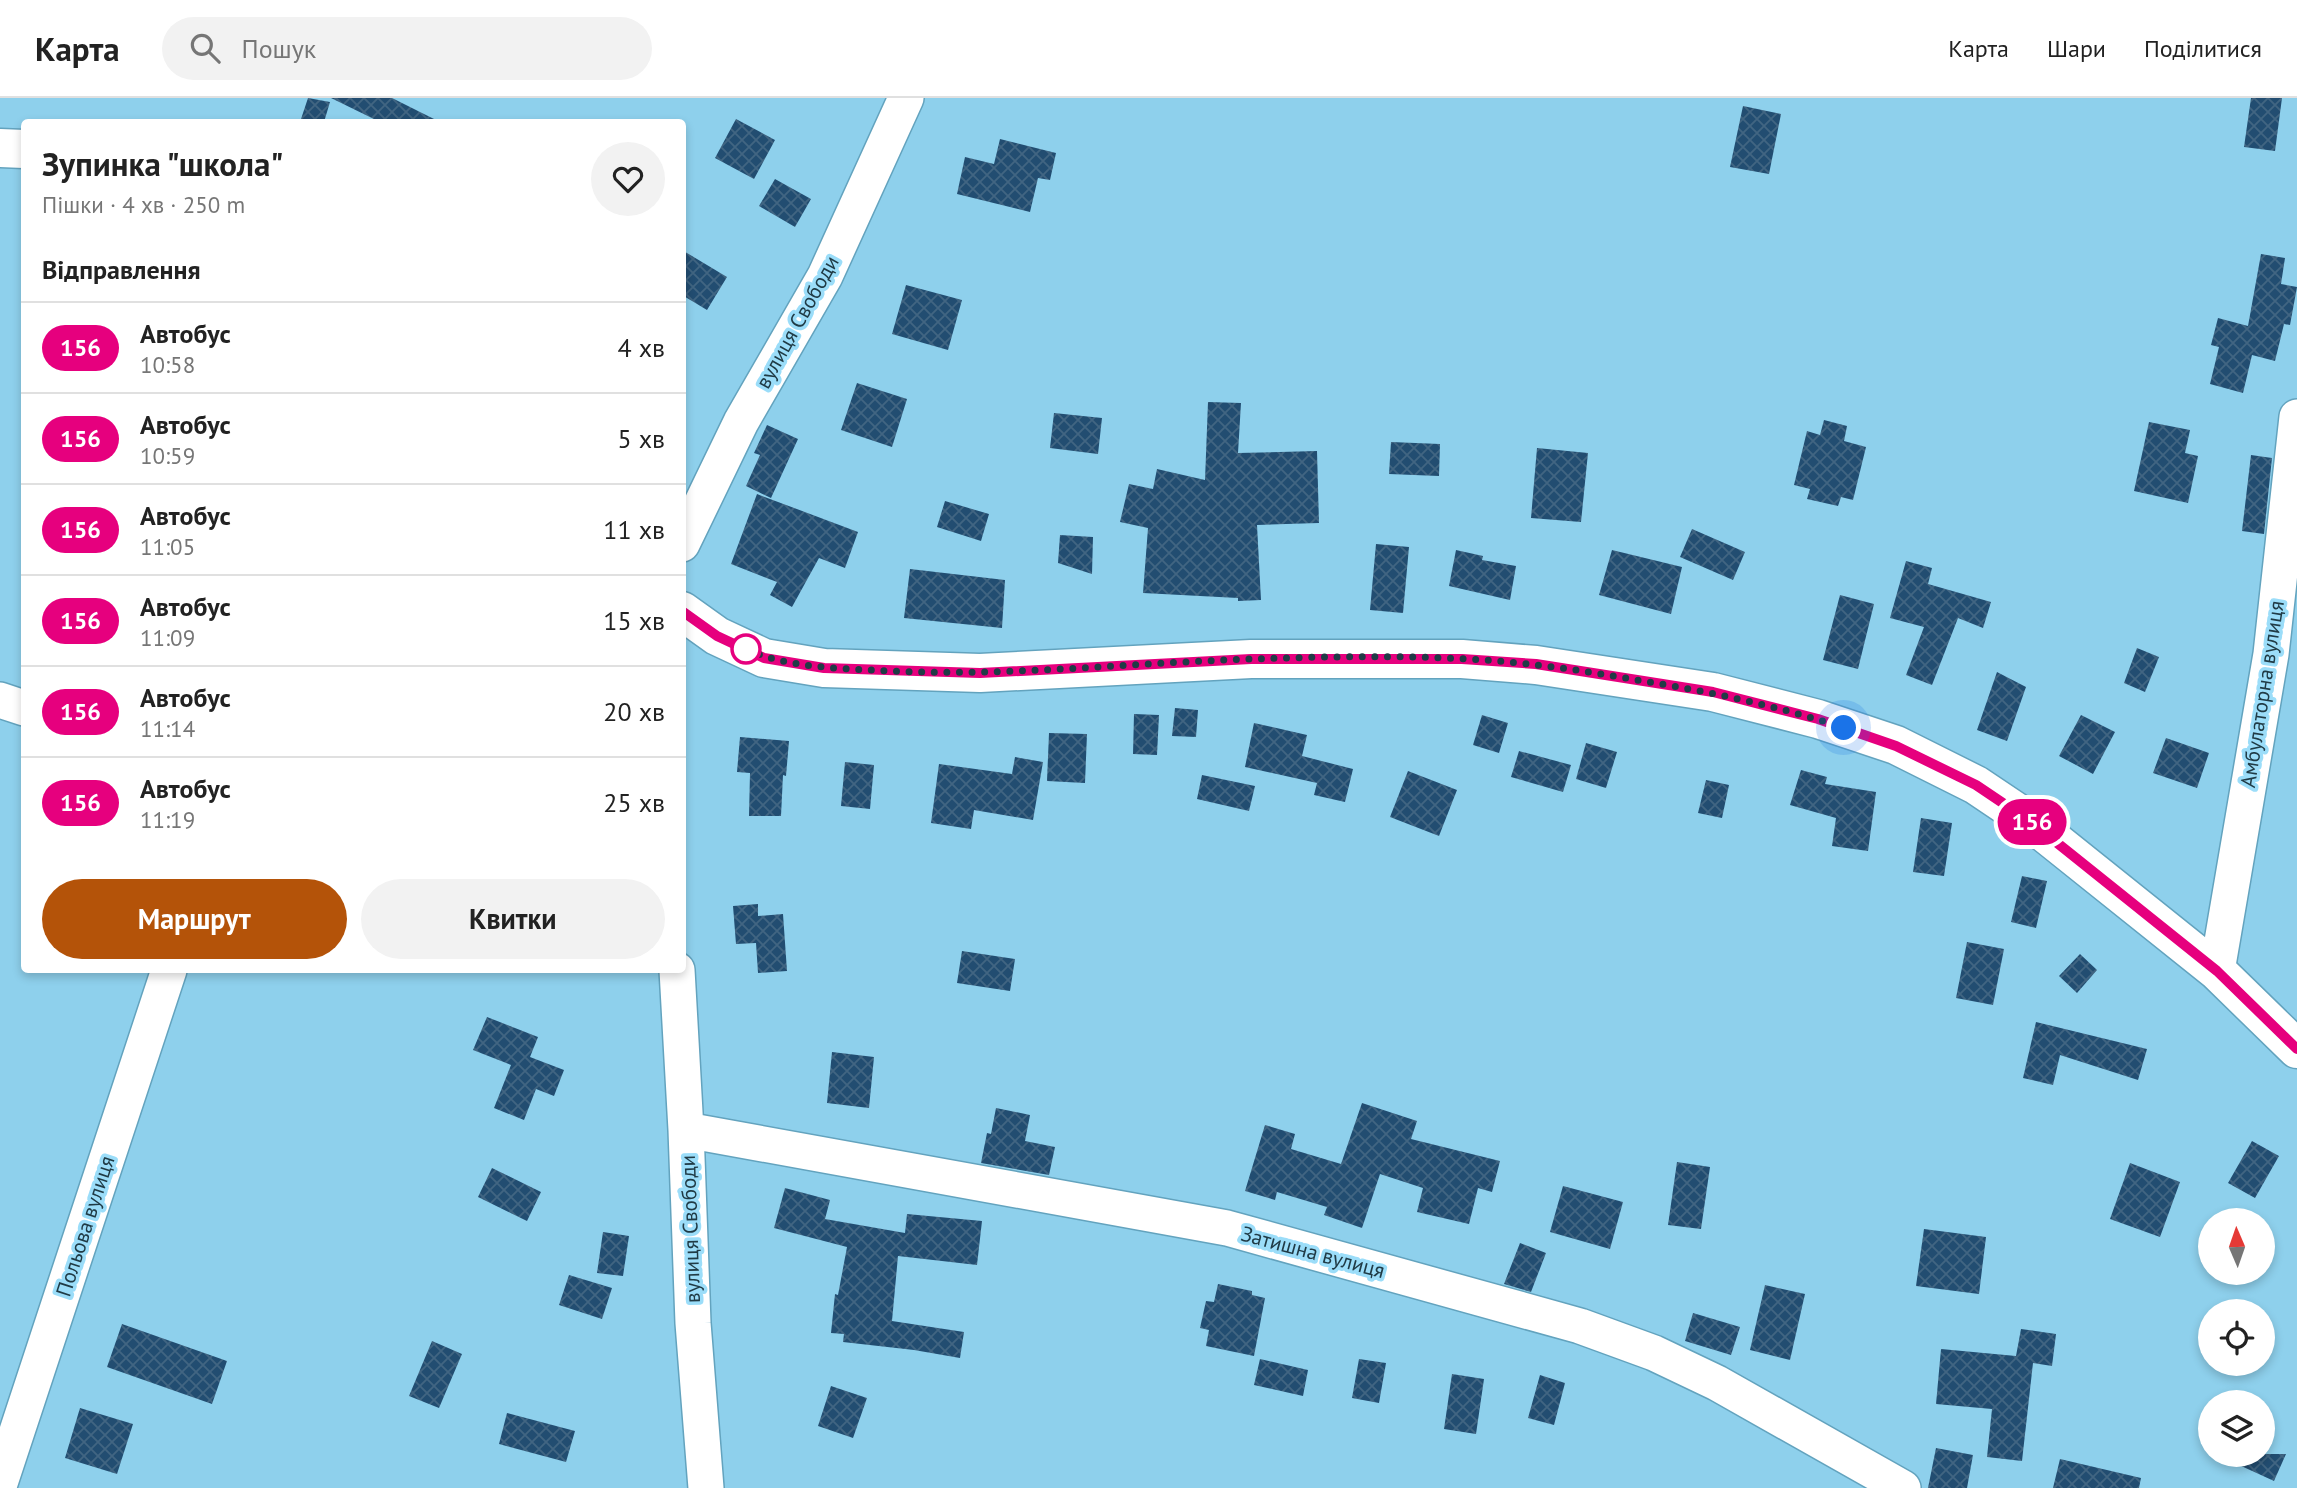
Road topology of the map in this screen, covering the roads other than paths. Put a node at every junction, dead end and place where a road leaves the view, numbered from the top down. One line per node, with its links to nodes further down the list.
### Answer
1 (906, 98): 5 (street, вулиця Свободи)
2 (0, 148): 3 (street)
3 (21, 149)
4 (2297, 417): 7 (street, Амбулаторна вулиця)
5 (686, 536)
6 (686, 614): 10 (street)
7 (2284, 656): 10 (street, Амбулаторна вулиця)
8 (0, 701): 9 (street)
9 (21, 707)
10 (2217, 971): 13 (street)
11 (168, 973): 15 (street, Польова вулиця)
12 (677, 973): 14 (street, вулиця Свободи)
13 (2297, 1049)
14 (686, 1130): 16 (street, вулиця Свободи); 17 (street, Затишна вулиця)
15 (0, 1483)
16 (706, 1488)
17 (1903, 1488)

